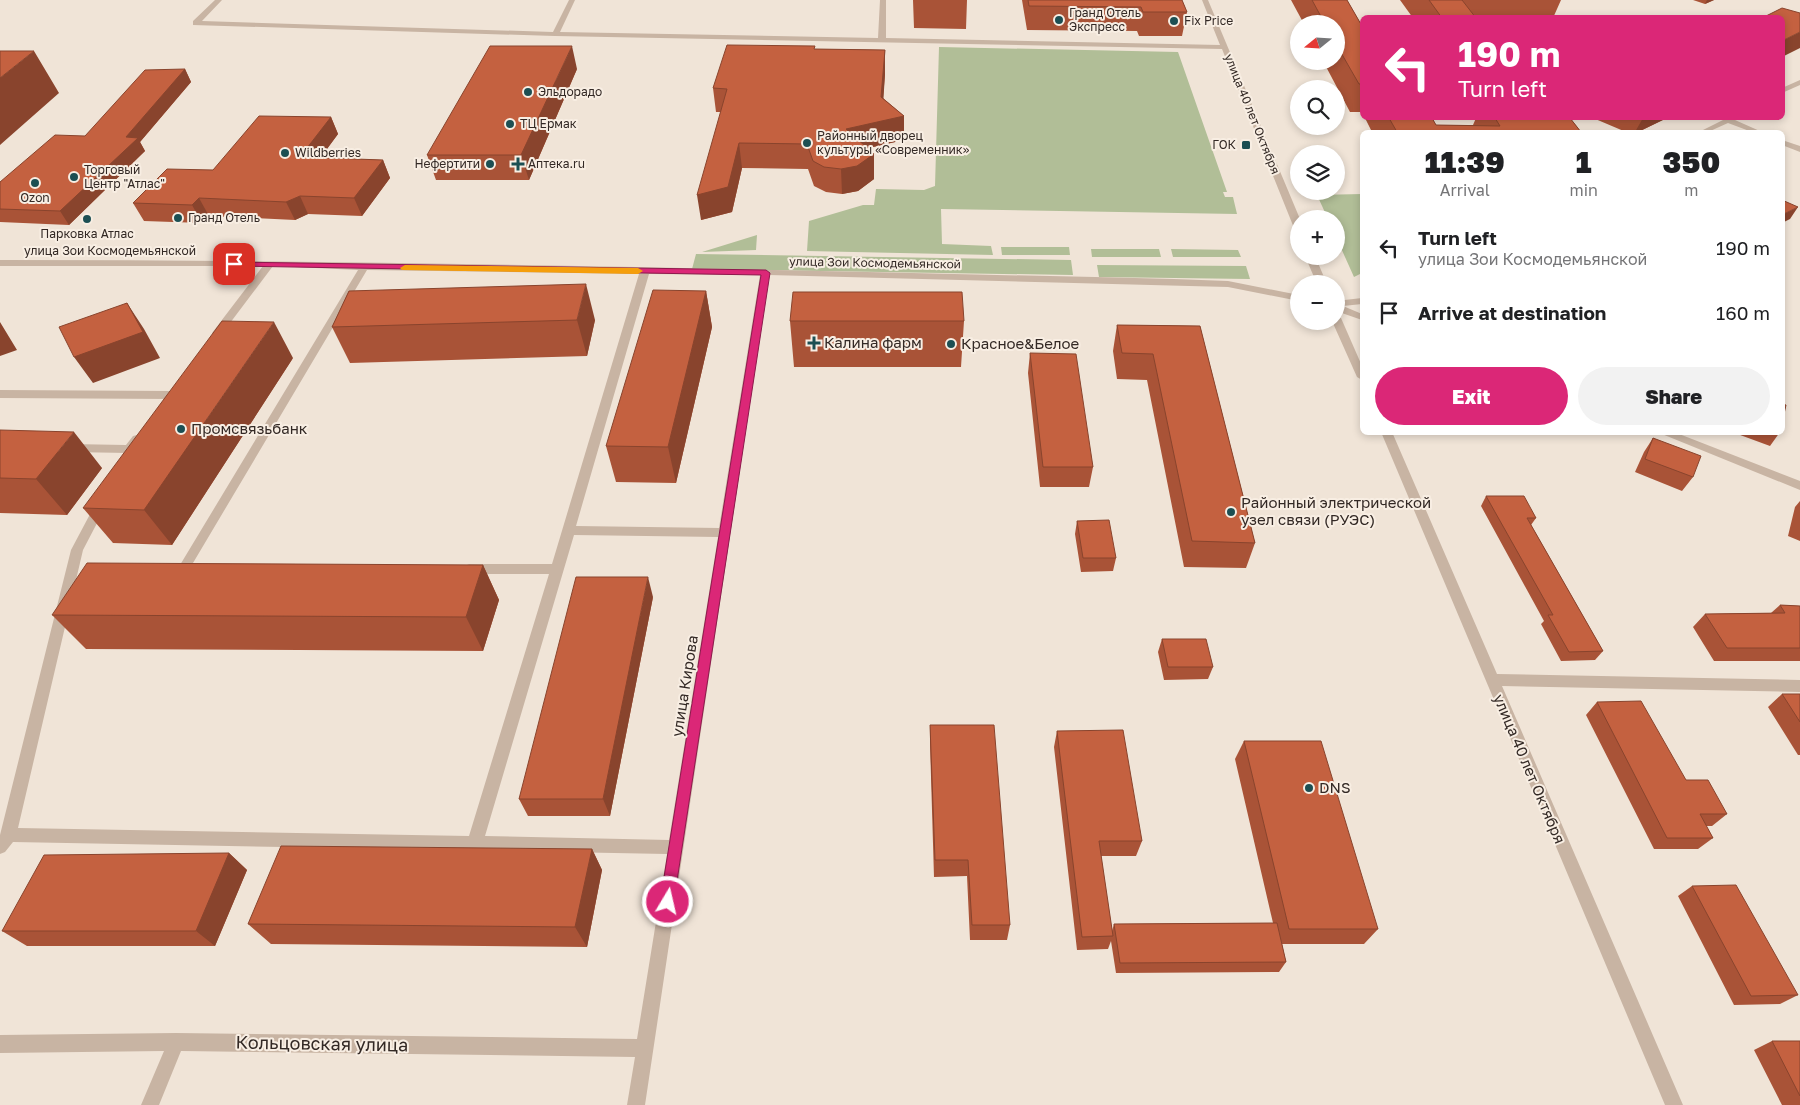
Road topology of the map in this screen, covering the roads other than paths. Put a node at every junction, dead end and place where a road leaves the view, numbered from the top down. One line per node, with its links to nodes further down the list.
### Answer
1 (220, 0): 5 (street)
2 (572, 0): 5 (street)
3 (883, 0): 6 (street)
4 (1205, 0): 7 (street, улица 40 лет Октября)
5 (555, 34): 6 (street)
6 (882, 40): 7 (street)
7 (1225, 47): 16 (street, улица 40 лет Октября)
8 (1800, 82): 9 (street)
9 (1785, 90)
10 (1728, 120): 12 (street)
11 (1732, 120): 13 (street)
12 (1707, 130)
13 (1754, 130)
14 (1785, 143): 15 (street)
15 (1800, 149)
16 (1292, 210)
17 (0, 263): 18 (street, улица Зои Космодемьянской)
18 (270, 263): 19 (street, улица Зои Космодемьянской); 28 (street)
19 (364, 267): 20 (street, улица Зои Космодемьянской); 42 (street)
20 (645, 271): 21 (street, улица Зои Космодемьянской); 40 (street)
21 (766, 273): 22 (street, улица Зои Космодемьянской); 41 (street, улица Кирова)
22 (1290, 296)
23 (1360, 301): 24 (street)
24 (1345, 304)
25 (1345, 309): 26 (street)
26 (1360, 316)
27 (1341, 330): 29 (street)
28 (212, 341)
29 (1360, 372)
30 (0, 394): 31 (street)
31 (159, 410)
32 (141, 434): 36 (street)
33 (1387, 435): 45 (street, улица 40 лет Октября)
34 (1670, 435): 38 (street)
35 (60, 448): 36 (street)
36 (129, 449): 37 (street)
37 (121, 466)
38 (1800, 486)
39 (108, 491): 47 (street)
40 (569, 530): 41 (street); 44 (street)
41 (725, 533): 49 (street, улица Кирова)
42 (204, 568)
43 (459, 568): 44 (street)
44 (558, 569): 48 (street)
45 (1491, 680): 46 (street); 55 (street, улица 40 лет Октября)
46 (1800, 686)
47 (4, 841): 48 (street)
48 (475, 843): 49 (street)
49 (676, 847): 52 (street, улица Кирова)
50 (176, 1042): 51 (street, Кольцовская улица); 52 (street, Кольцовская улица); 53 (street)
51 (0, 1044)
52 (645, 1048): 54 (street, улица Кирова)
53 (150, 1105)
54 (636, 1105)
55 (1674, 1105)

